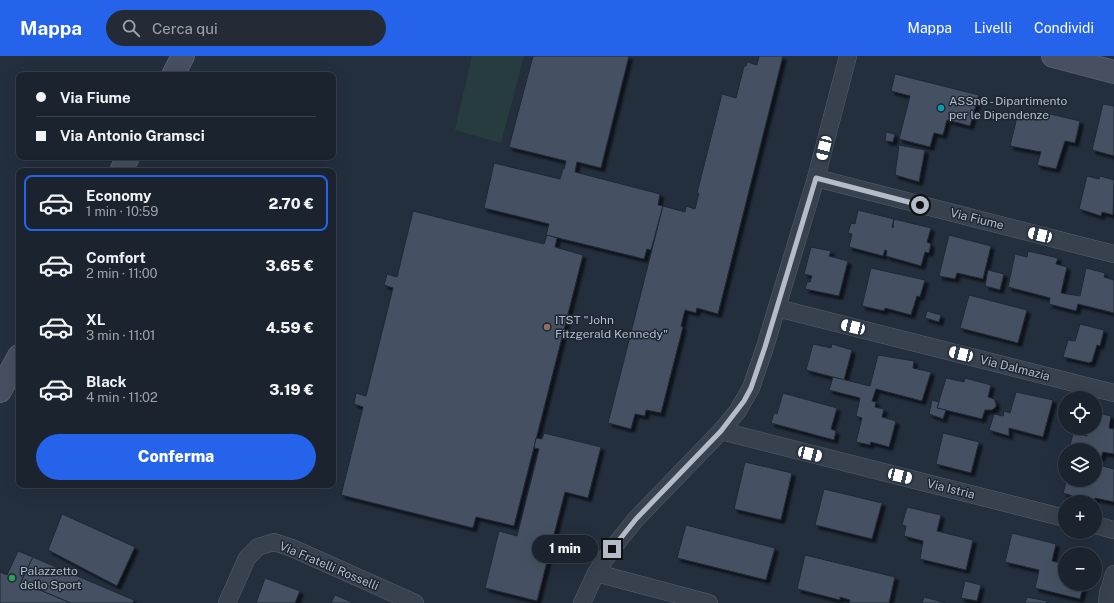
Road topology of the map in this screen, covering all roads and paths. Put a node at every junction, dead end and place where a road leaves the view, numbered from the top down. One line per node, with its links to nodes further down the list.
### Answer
1 (183, 56): 4 (street)
2 (848, 56): 6 (street)
3 (1053, 56): 5 (street)
4 (175, 72)
5 (1114, 72)
6 (816, 178): 7 (street, Via Fiume); 8 (street)
7 (1114, 254)
8 (777, 308): 11 (street, Via Dalmazia); 12 (street)
9 (16, 362): 10 (street)
10 (0, 391)
11 (1114, 393)
12 (721, 431): 13 (street, Via Istria); 16 (street)
13 (1058, 516)
14 (1102, 527): 15 (street)
15 (1114, 530)
16 (596, 573): 20 (street); 21 (street)
17 (1114, 574): 22 (street)
18 (227, 603): 19 (street, Via Fratelli Rosselli)
19 (415, 603)
20 (582, 603)
21 (709, 603)
22 (1107, 603)

